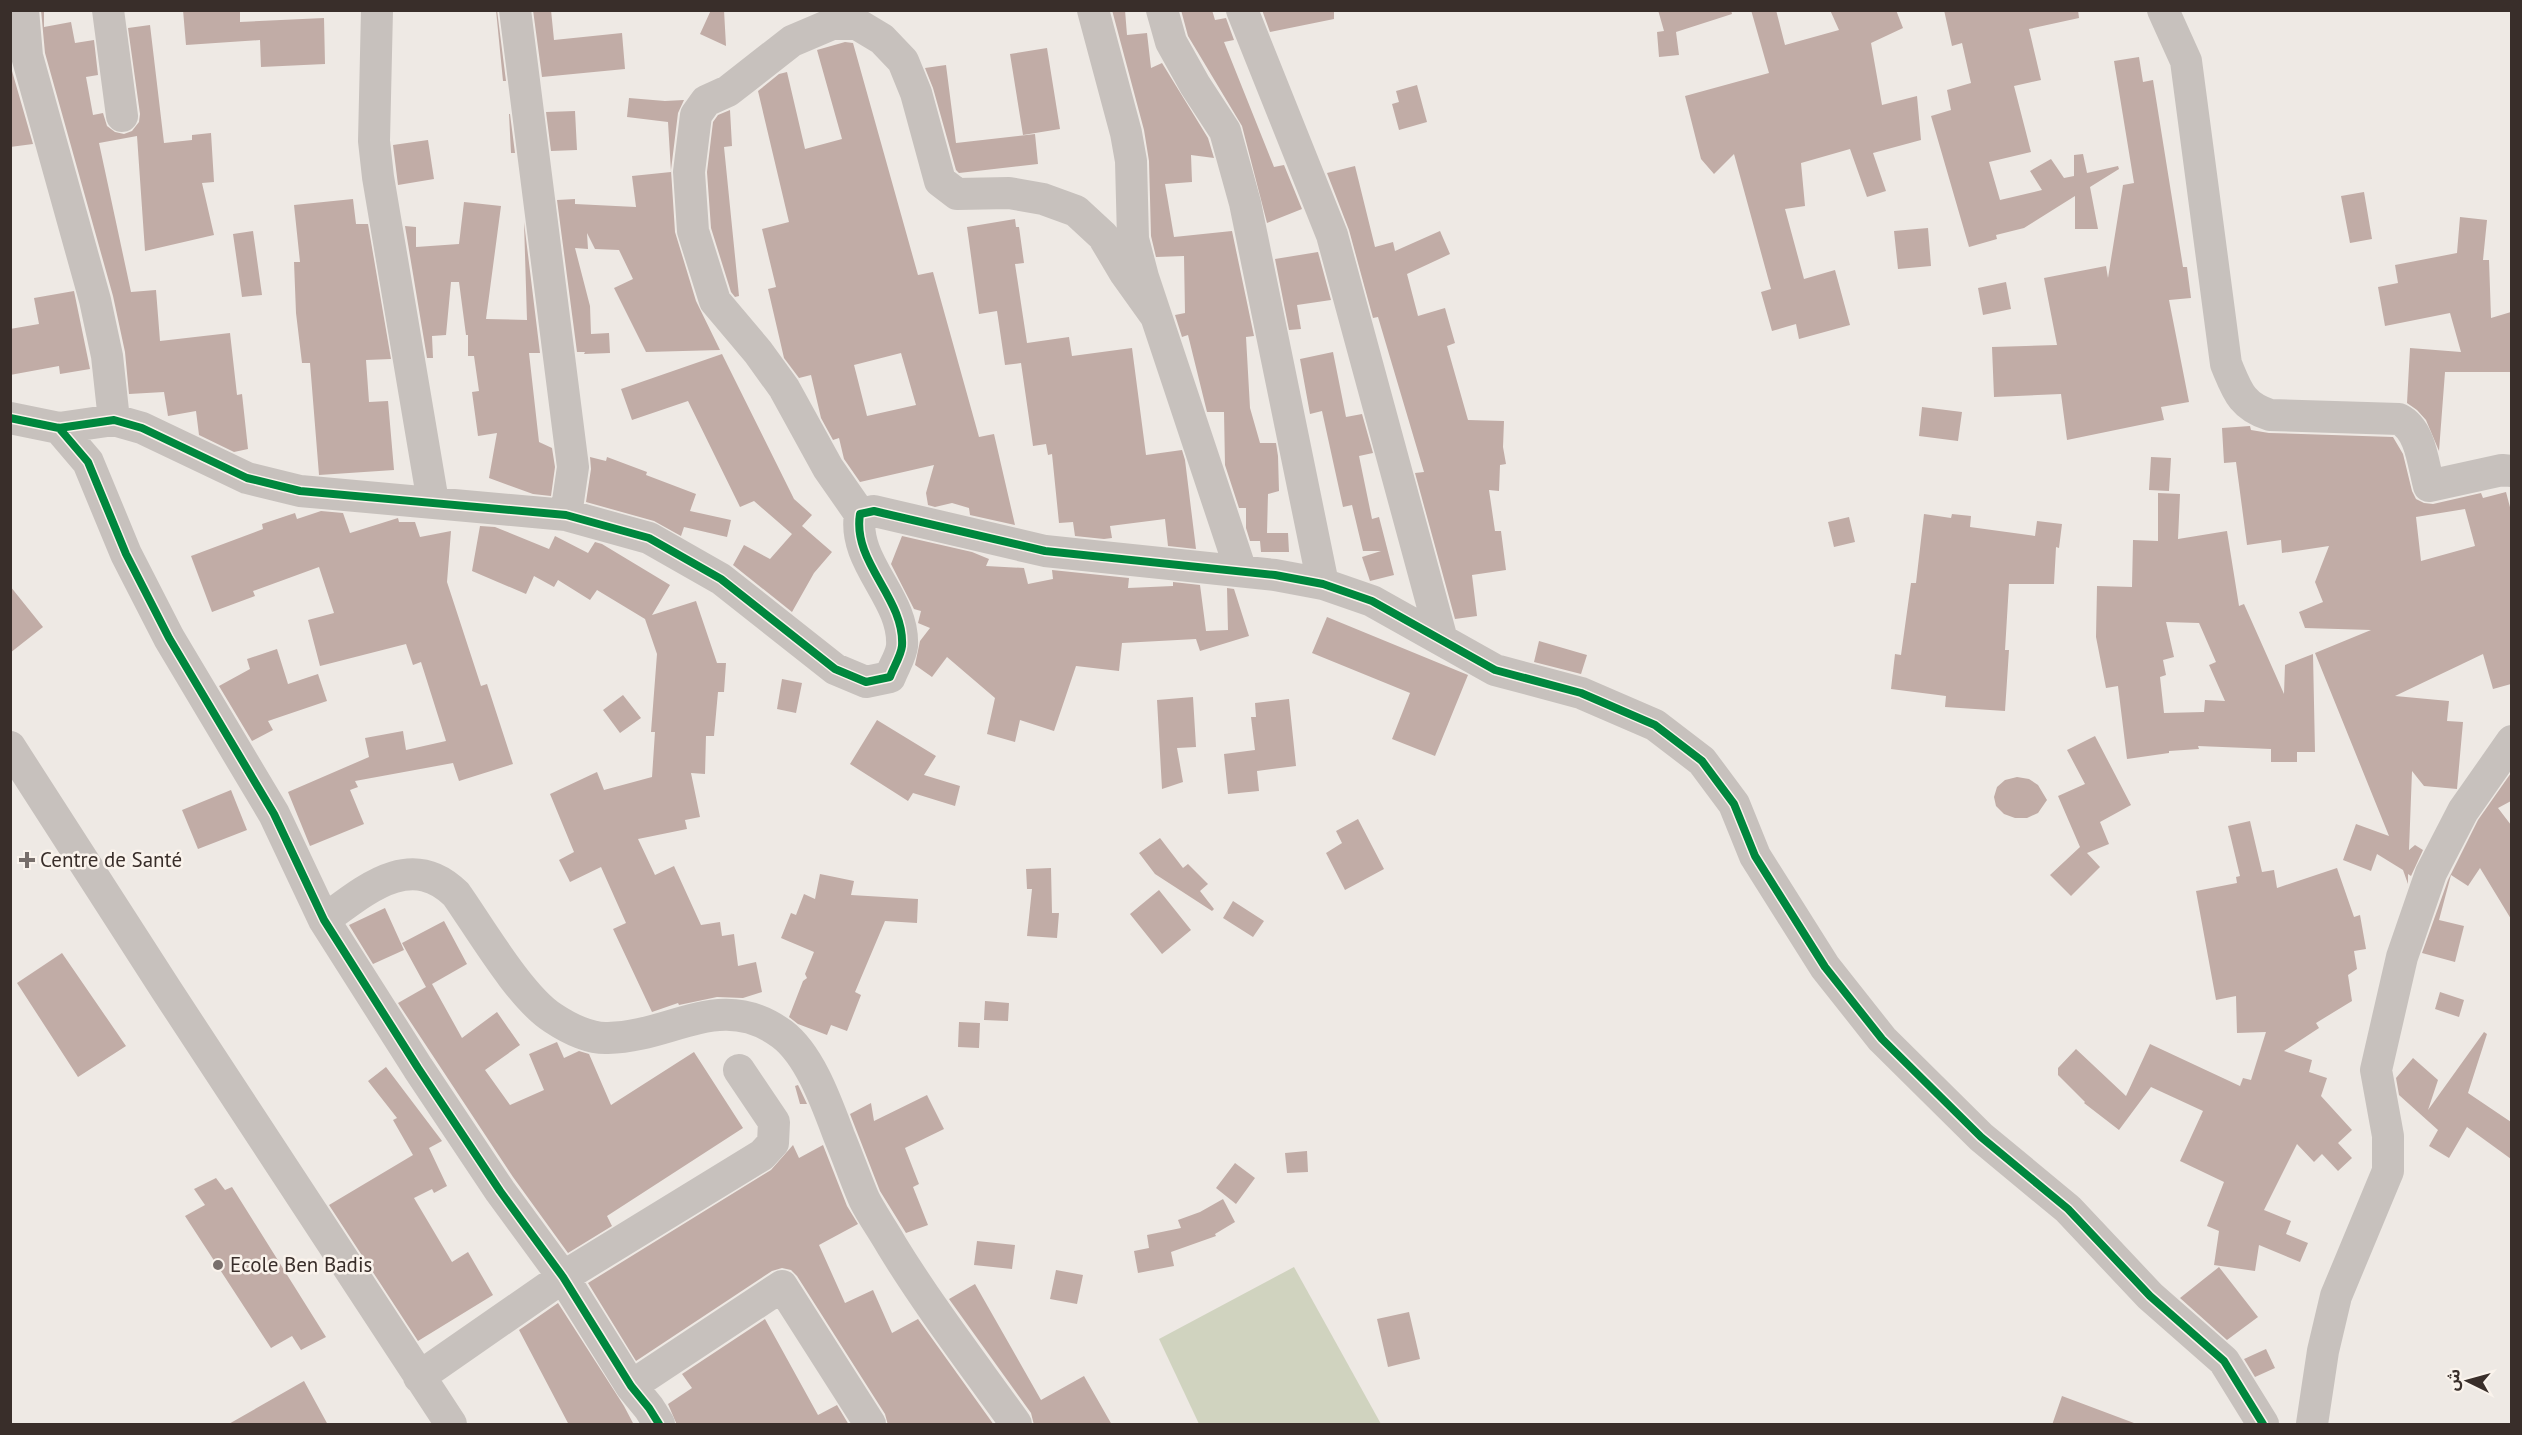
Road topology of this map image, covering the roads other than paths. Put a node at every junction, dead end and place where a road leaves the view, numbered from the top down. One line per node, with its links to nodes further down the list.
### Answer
1 (23, 10): 12 (street)
2 (108, 10): 9 (street)
3 (377, 10): 15 (street)
4 (515, 10): 17 (street)
5 (1093, 10): 10 (street)
6 (1162, 10): 19 (street)
7 (1242, 10): 20 (street)
8 (2163, 10): 14 (street)
9 (122, 116)
10 (1155, 315): 16 (street); 18 (street)
11 (10, 418): 13 (street)
12 (114, 420): 13 (street); 15 (street)
13 (58, 428): 23 (street)
14 (2511, 471)
15 (433, 502): 17 (street)
16 (860, 514): 17 (street); 18 (street)
17 (566, 515)
18 (1241, 571): 19 (street)
19 (1323, 584): 20 (street)
20 (1442, 640): 32 (street)
21 (2511, 741): 33 (street)
22 (10, 747): 26 (street)
23 (324, 920): 25 (street); 31 (street)
24 (739, 1070): 25 (street)
25 (563, 1277): 26 (street); 27 (street)
26 (419, 1377): 28 (street)
27 (631, 1386): 29 (street); 30 (street)
28 (451, 1425)
29 (659, 1425)
30 (870, 1425)
31 (1016, 1425)
32 (2262, 1425)
33 (2312, 1425)

